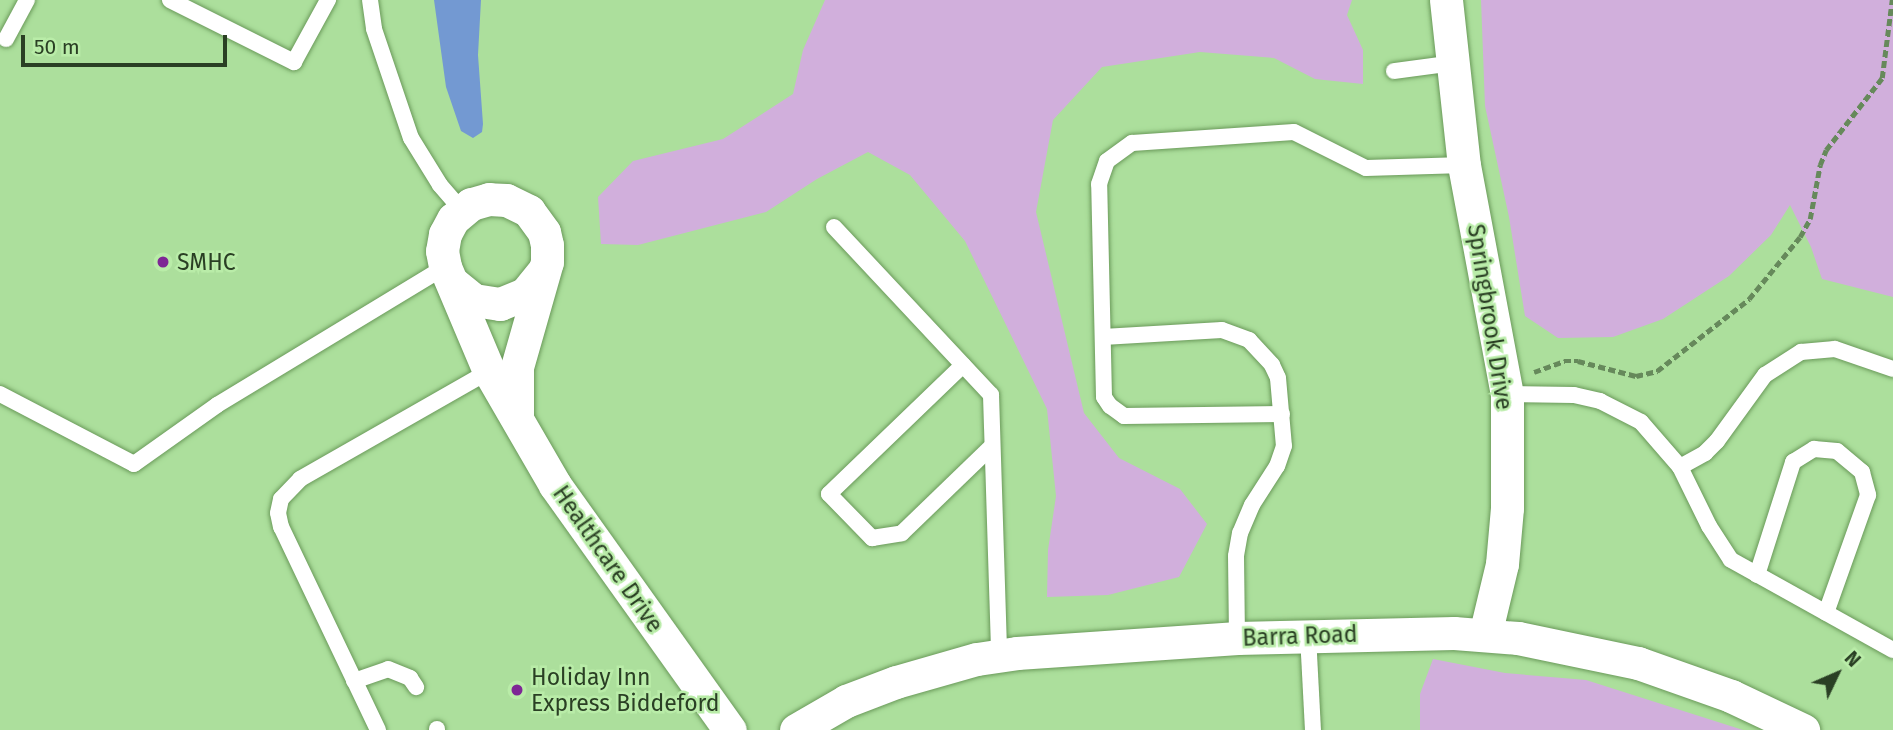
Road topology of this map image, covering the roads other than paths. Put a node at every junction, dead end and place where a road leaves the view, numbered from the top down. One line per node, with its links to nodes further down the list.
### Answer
1 (27, 0): 6 (lane)
2 (170, 0): 3 (lane)
3 (328, 0)
4 (1446, 0): 7 (street, Springbrook Drive)
5 (367, 2): 10 (lane)
6 (2, 41)
7 (1454, 63): 8 (lane); 9 (street, Springbrook Drive)
8 (1394, 71)
9 (1464, 165): 14 (lane); 19 (street, Springbrook Drive)
10 (462, 210): 12 (street); 13 (street)
11 (834, 226): 15 (lane)
12 (547, 262): 13 (street); 21 (street)
13 (447, 267): 17 (street, Healthcare Drive); 18 (lane)
14 (1103, 337): 20 (lane); 20 (lane)
15 (963, 365): 22 (lane); 22 (lane)
16 (1893, 369): 23 (lane)
17 (489, 371): 21 (street, Healthcare Drive); 31 (lane)
18 (0, 394)
19 (1507, 394): 23 (lane); 27 (street, Springbrook Drive)
20 (1282, 414): 28 (lane)
21 (517, 417): 34 (street, Healthcare Drive)
22 (991, 447): 30 (lane)
23 (1680, 467): 24 (lane)
24 (1757, 575): 25 (lane); 25 (lane)
25 (1826, 612): 29 (lane)
26 (1308, 635): 27 (street, Barra Road); 28 (street, Barra Road); 36 (lane)
27 (1485, 635): 37 (street, Barra Road)
28 (1237, 638): 30 (street, Barra Road)
29 (1893, 650)
30 (999, 656): 35 (street, Barra Road)
31 (354, 681): 32 (lane); 33 (lane)
32 (416, 687)
33 (378, 730)
34 (730, 730)
35 (796, 730)
36 (1313, 730)
37 (1803, 730)

